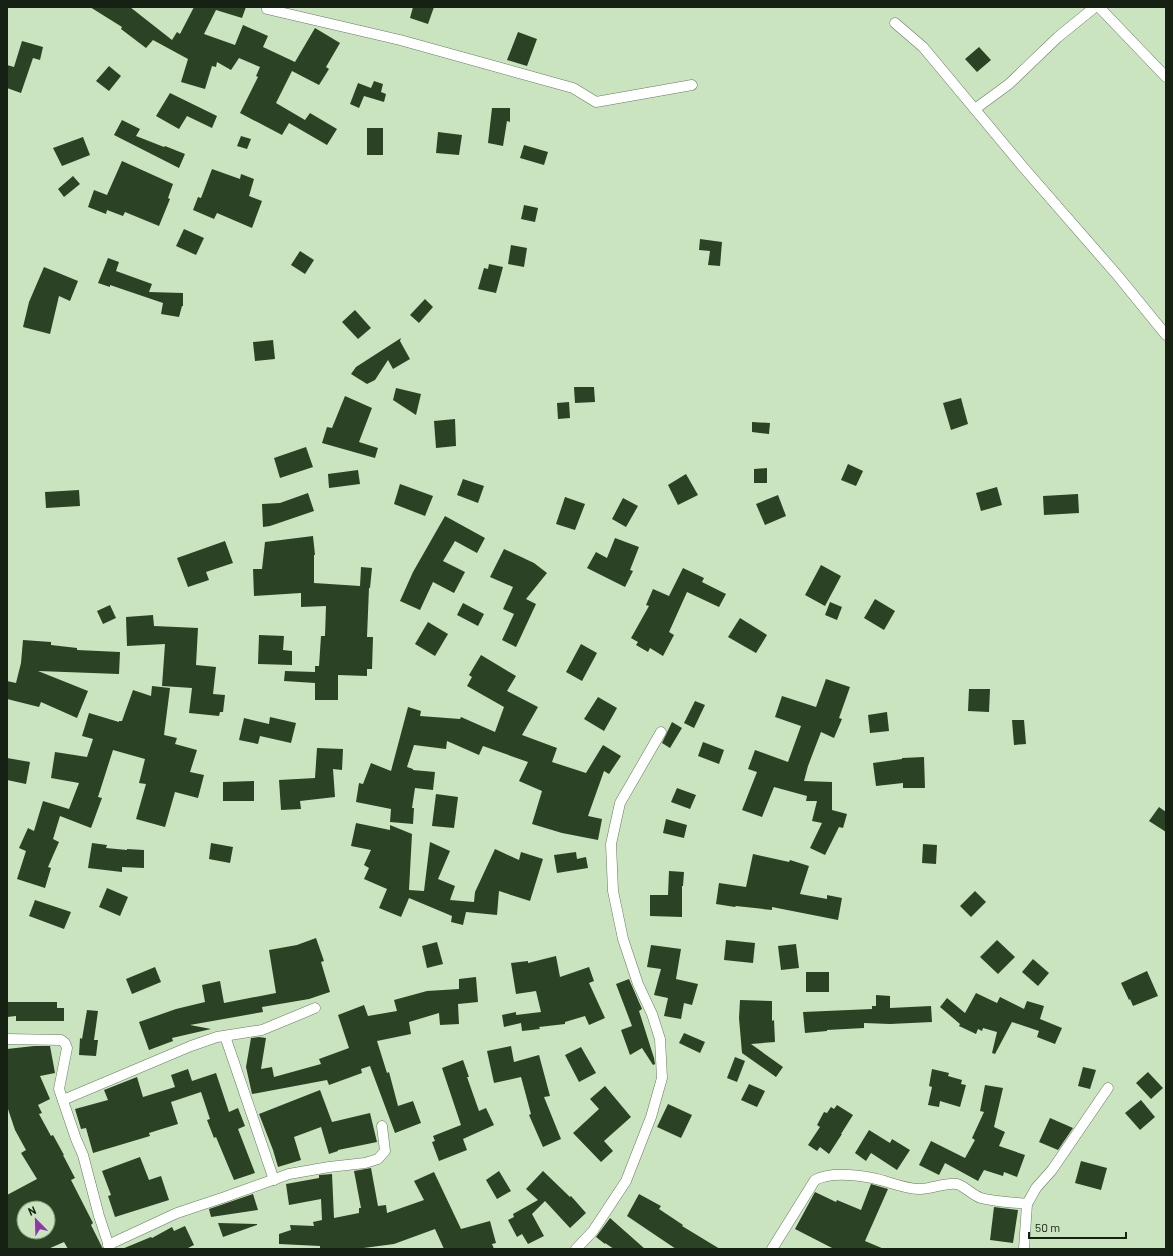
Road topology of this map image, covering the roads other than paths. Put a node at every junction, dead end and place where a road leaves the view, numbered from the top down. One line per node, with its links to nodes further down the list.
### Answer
1 (267, 7): 6 (street)
2 (1095, 7): 7 (street)
3 (1099, 7): 5 (street)
4 (896, 23): 7 (street)
5 (1166, 77)
6 (692, 85)
7 (975, 109): 8 (street)
8 (1166, 335)
9 (661, 732): 19 (street)
10 (315, 1008): 11 (street)
11 (225, 1036): 14 (street); 16 (street)
12 (7, 1039): 14 (street)
13 (1108, 1088): 17 (street)
14 (63, 1100): 18 (street)
15 (382, 1126): 16 (street)
16 (274, 1180): 18 (street)
17 (1027, 1204): 20 (street); 21 (street)
18 (109, 1247)
19 (576, 1249)
20 (772, 1249)
21 (1024, 1249)

